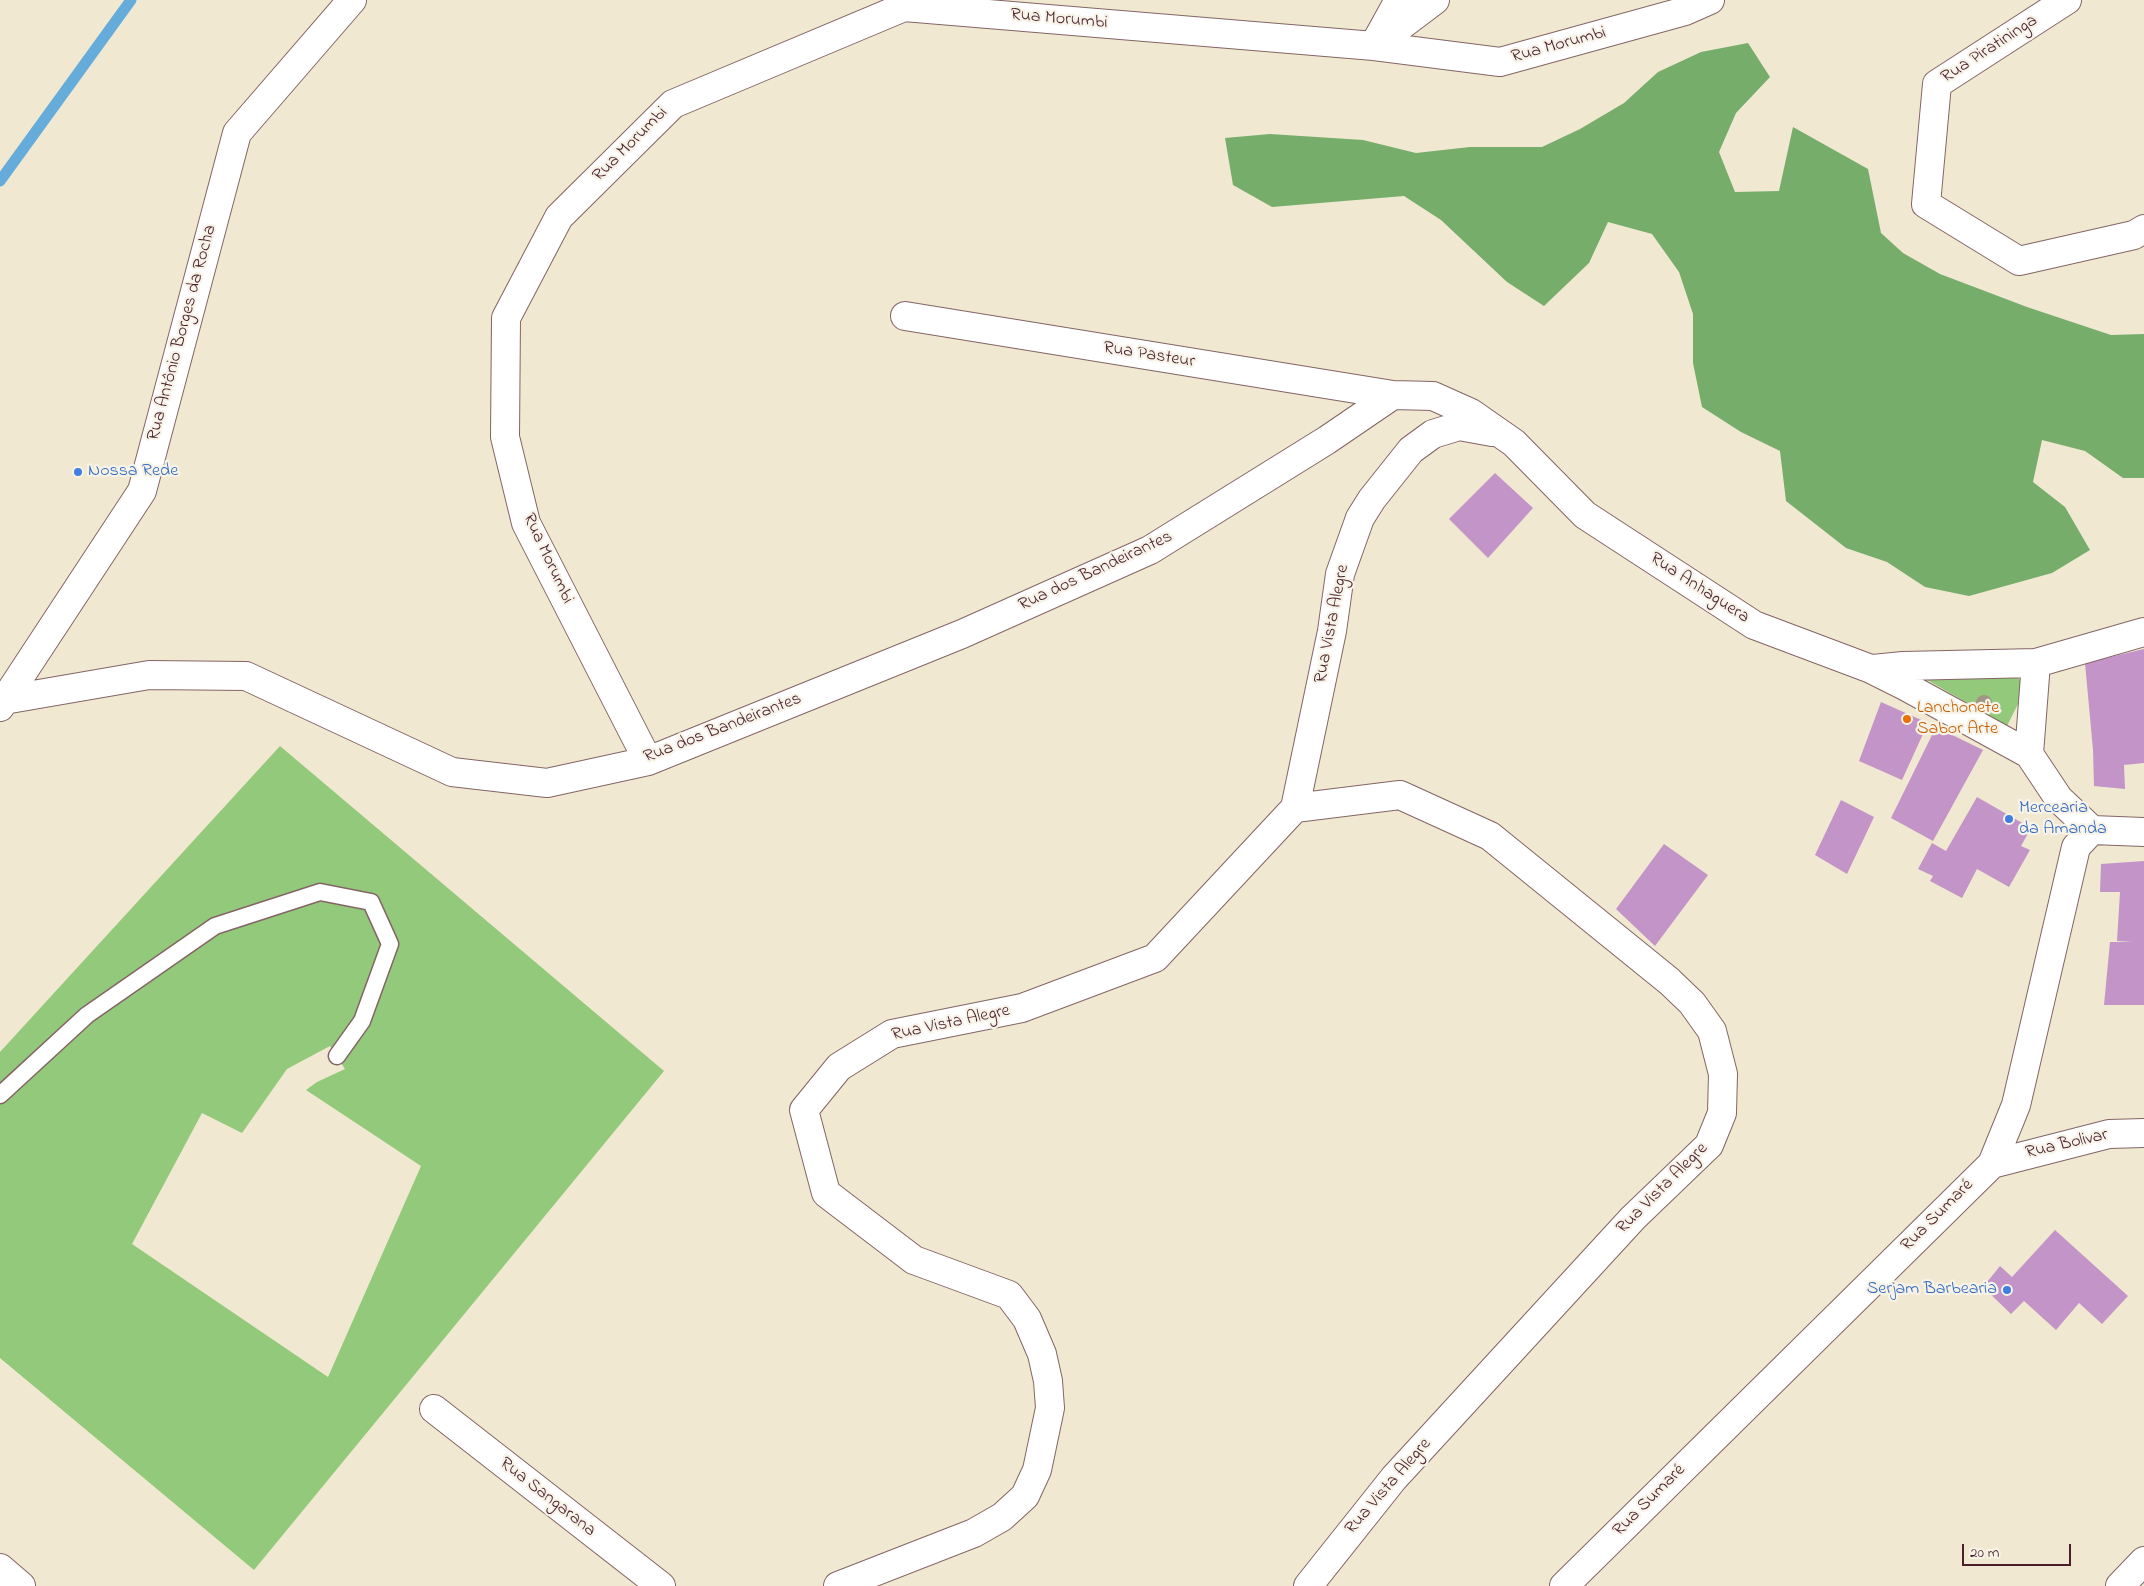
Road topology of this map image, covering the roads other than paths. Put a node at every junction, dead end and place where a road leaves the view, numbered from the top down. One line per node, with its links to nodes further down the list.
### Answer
1 (352, 0): 14 (main road, Rua Antônio Borges da Rocha)
2 (1400, 0): 6 (main road)
3 (1435, 0): 6 (main road)
4 (1710, 0): 6 (main road, Rua Morumbi)
5 (2067, 0): 7 (main road, Rua Piratininga)
6 (1374, 46): 16 (main road, Rua Morumbi)
7 (2144, 228)
8 (905, 316): 9 (main road, Rua Pasteur)
9 (1393, 395): 10 (main road, Rua Anhaguera); 16 (main road, Rua dos Bandeirantes)
10 (1514, 443): 13 (main road, Rua Anhaguera); 17 (main road, Rua Vista Alegre)
11 (2144, 632): 12 (main road)
12 (2036, 663): 13 (main road); 15 (main road)
13 (1904, 676): 15 (main road, Rua Anhaguera)
14 (2, 704): 16 (main road, Rua dos Bandeirantes)
15 (2029, 754): 18 (main road)
16 (648, 761)
17 (1295, 808): 29 (main road, Rua Vista Alegre); 30 (main road, Rua Vista Alegre)
18 (2092, 830): 19 (main road); 23 (main road, Rua Sumaré)
19 (2144, 832)
20 (337, 1056): 21 (lane)
21 (0, 1095)
22 (2144, 1134): 23 (main road, Rua Bolivar)
23 (1992, 1164): 31 (main road, Rua Sumaré)
24 (434, 1409): 28 (main road, Rua Sangarana)
25 (2144, 1561): 32 (main road)
26 (0, 1568): 27 (main road)
27 (21, 1586)
28 (661, 1586)
29 (838, 1586)
30 (1308, 1586)
31 (1564, 1586)
32 (2120, 1586)

